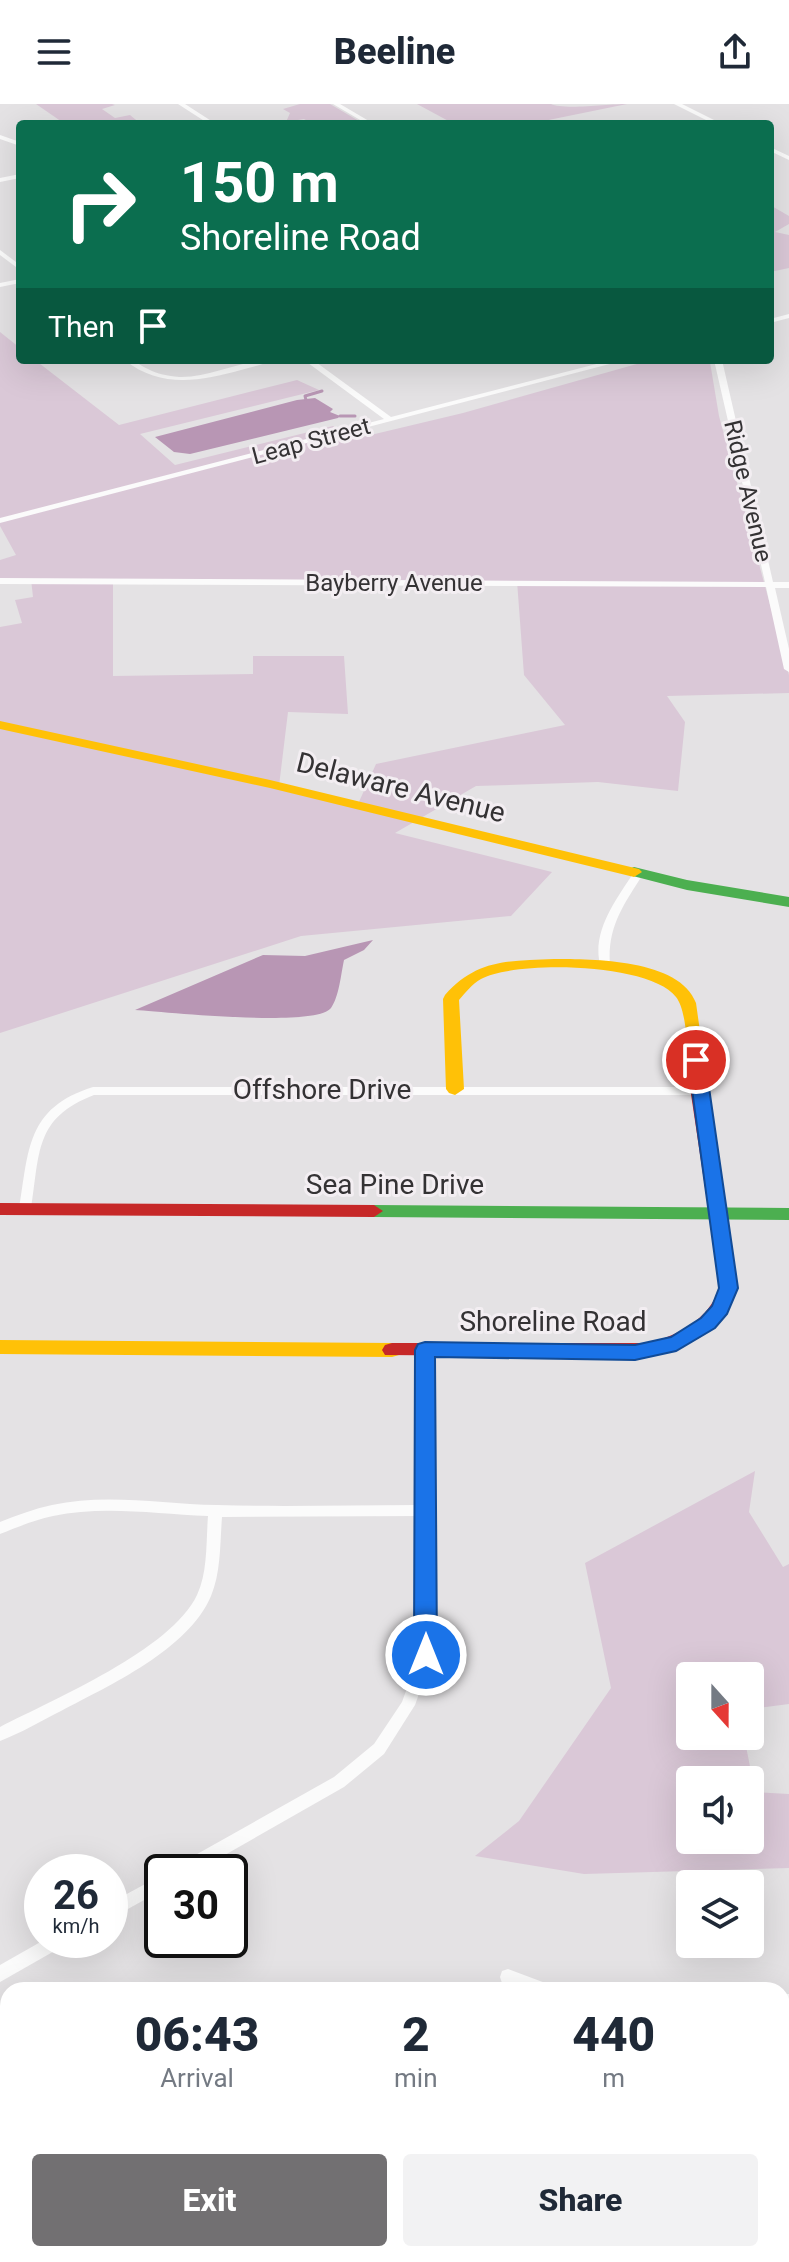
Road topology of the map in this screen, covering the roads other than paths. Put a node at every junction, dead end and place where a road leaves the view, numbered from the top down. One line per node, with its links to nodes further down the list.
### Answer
1 (181, 104): 4 (street)
2 (336, 104): 5 (street)
3 (677, 104): 6 (street)
4 (207, 120)
5 (364, 120)
6 (711, 120)
7 (0, 252): 8 (street)
8 (16, 265)
9 (134, 364): 10 (street)
10 (250, 364)
11 (313, 364): 16 (street)
12 (590, 364): 15 (street)
13 (606, 364): 15 (street, Leap Street)
14 (719, 364): 19 (street, Ridge Avenue)
15 (595, 367): 16 (street, Leap Street)
16 (390, 420): 17 (street, Leap Street)
17 (0, 521)
18 (0, 581): 19 (street, Bayberry Avenue)
19 (770, 584): 20 (street, Bayberry Avenue); 21 (street, Ridge Avenue)
20 (789, 585)
21 (789, 669)
22 (0, 725): 23 (street, Delaware Avenue)
23 (638, 874): 24 (street, Delaware Avenue); 25 (street)
24 (789, 902)
25 (605, 966): 26 (street, Shoreline Road); 27 (street, Shoreline Road)
26 (455, 1089): 27 (street, Offshore Drive); 29 (street, Offshore Drive)
27 (702, 1091): 30 (street, Shoreline Road)
28 (0, 1209): 29 (street, Sea Pine Drive)
29 (25, 1209): 30 (street, Sea Pine Drive)
30 (720, 1214): 31 (street, Sea Pine Drive); 33 (street, Shoreline Road)
31 (789, 1214)
32 (0, 1347): 33 (street, Shoreline Road)
33 (425, 1350): 34 (street)
34 (425, 1510): 35 (street); 38 (street)
35 (215, 1511): 36 (street); 37 (street)
36 (0, 1528)
37 (0, 1734)
38 (212, 1854)
39 (28, 1958): 40 (street)
40 (0, 1974)
41 (508, 1977): 42 (street)
42 (521, 1982)

